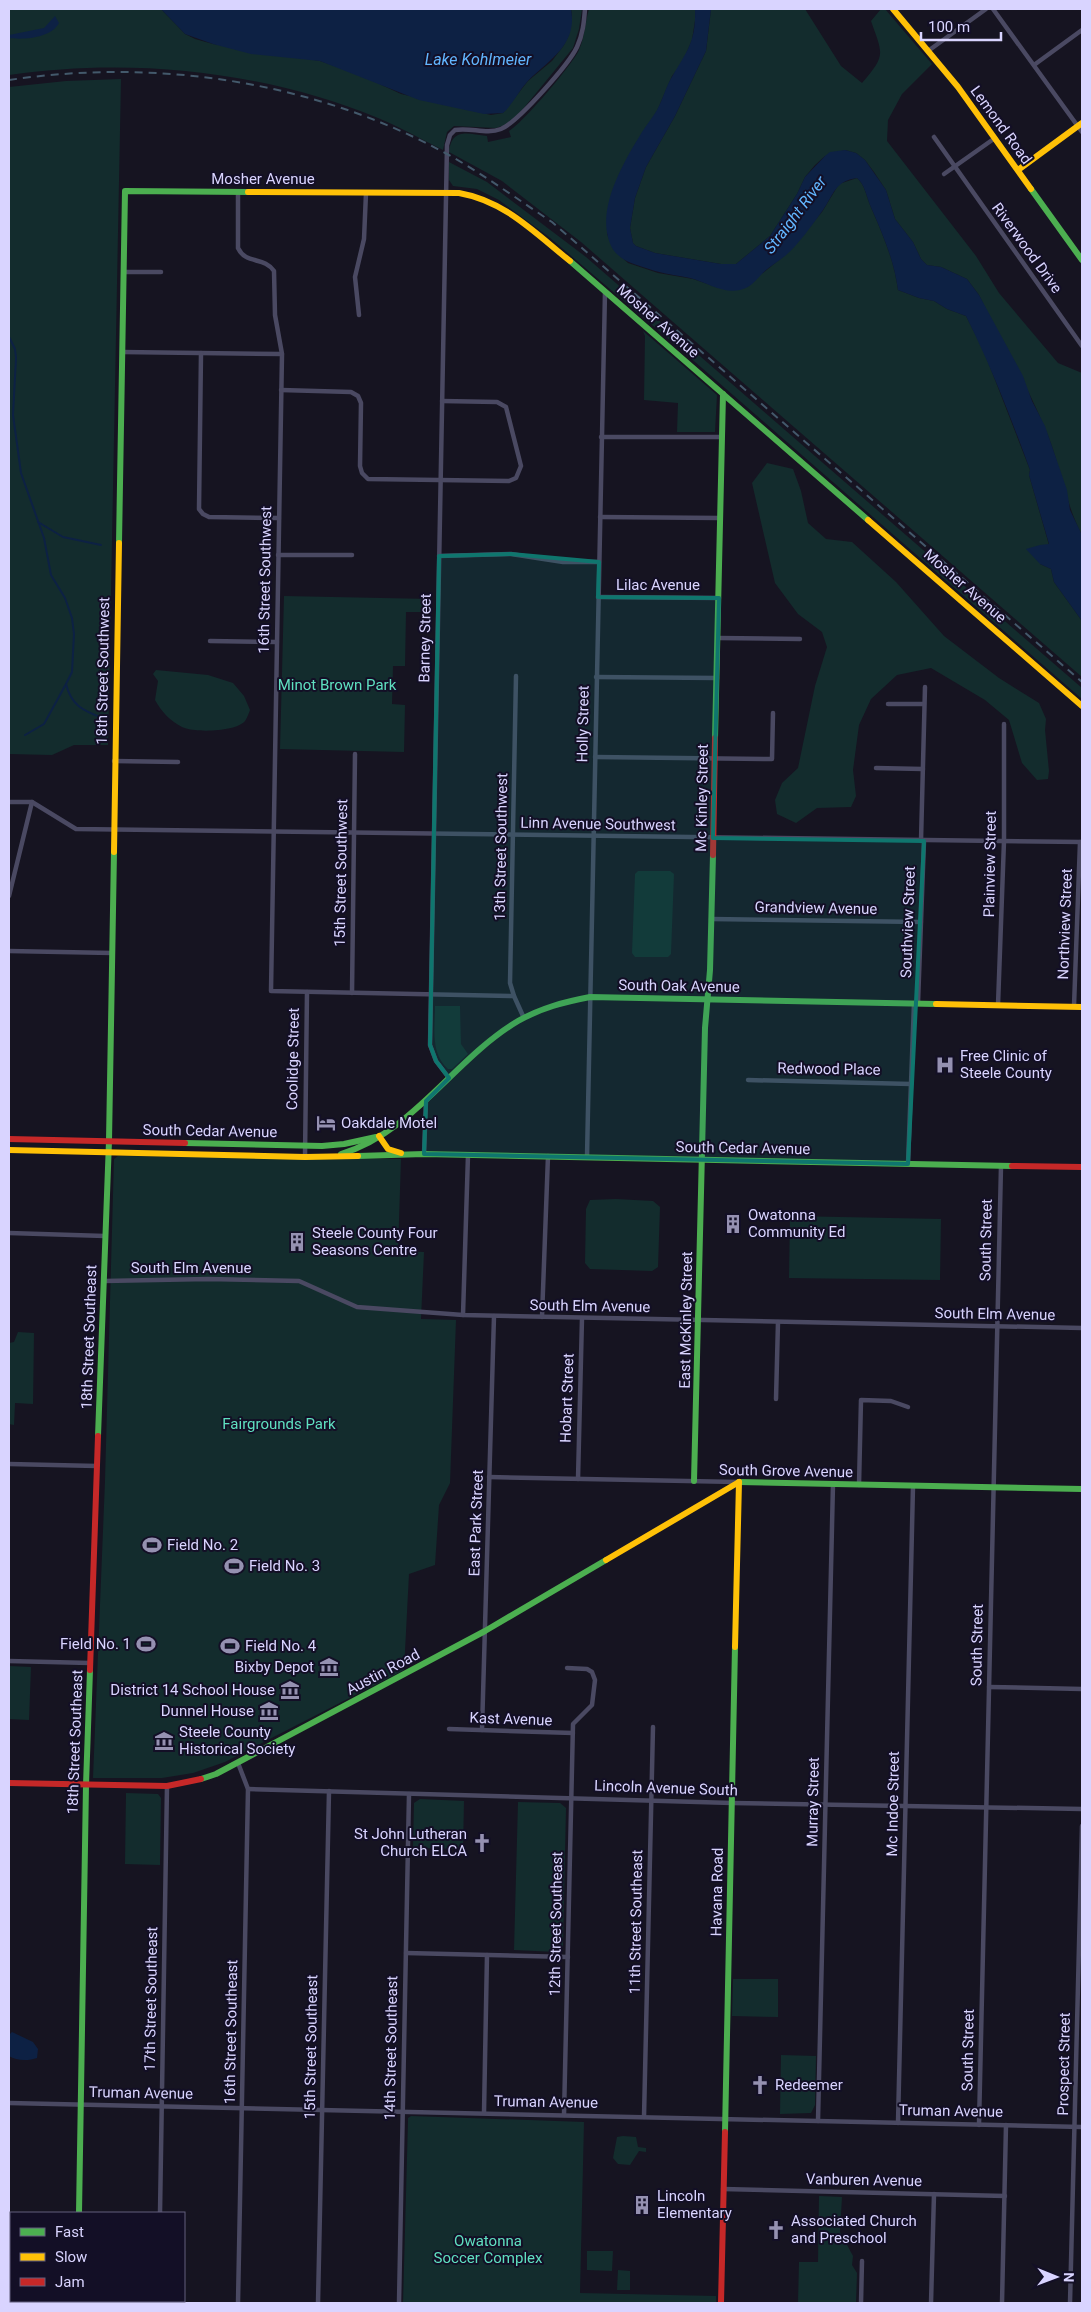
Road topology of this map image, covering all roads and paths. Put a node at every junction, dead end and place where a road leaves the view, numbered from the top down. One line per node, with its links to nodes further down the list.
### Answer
1 (585, 9): 18 (street, Barney Street)
2 (893, 9): 6 (street, Lemond Road)
3 (986, 9): 6 (street)
4 (993, 9): 7 (street)
5 (1082, 30): 7 (street)
6 (928, 51): 11 (street, Lemond Road)
7 (1034, 66): 8 (street)
8 (1080, 124): 9 (street); 13 (street)
9 (1082, 132)
10 (934, 137): 12 (street, Riverwood Drive)
11 (995, 138): 12 (street); 13 (street, Lemond Road)
12 (954, 167): 14 (street); 24 (street, Riverwood Drive)
13 (1018, 170): 19 (street, Lemond Road)
14 (944, 174)
15 (125, 190): 16 (street, Mosher Avenue); 20 (street, 18th Street Southwest)
16 (238, 192): 17 (street, Mosher Avenue); 27 (street, 16th Street Southwest)
17 (366, 193): 18 (street, Mosher Avenue); 23 (street)
18 (446, 193): 22 (street, Mosher Avenue); 30 (street, Barney Street)
19 (1082, 260)
20 (124, 272): 21 (street); 25 (street, 18th Street Southwest)
21 (161, 272)
22 (606, 292): 29 (street, Mosher Avenue); 31 (street, Holly Street)
23 (359, 315)
24 (1082, 346)
25 (122, 352): 26 (street); 59 (street, 18th Street Southwest)
26 (202, 353): 27 (street); 35 (street)
27 (282, 354): 28 (street, 16th Street Southwest)
28 (281, 390): 33 (street); 35 (street, 16th Street Southwest)
29 (723, 394): 32 (street, Mc Kinley Street); 53 (street, Mosher Avenue)
30 (442, 401): 33 (street, Barney Street); 33 (street)
31 (601, 437): 32 (street); 34 (street, Holly Street)
32 (722, 437): 36 (street, Mc Kinley Street)
33 (440, 481): 39 (street, Barney Street)
34 (600, 517): 36 (street); 40 (street, Holly Street)
35 (279, 518): 37 (street, 16th Street Southwest)
36 (720, 518): 42 (street, Mc Kinley Street)
37 (278, 555): 38 (street); 46 (street, 16th Street Southwest)
38 (352, 556)
39 (439, 556): 40 (street); 68 (street, Barney Street)
40 (599, 562): 41 (street, Holly Street)
41 (598, 597): 42 (street, Lilac Avenue); 48 (street, Holly Street)
42 (719, 598): 43 (street, Mc Kinley Street)
43 (718, 638): 44 (street); 49 (street, Mc Kinley Street)
44 (800, 639)
45 (210, 641): 46 (street)
46 (277, 642): 66 (street, 16th Street Southwest)
47 (516, 676): 69 (street, 13th Street Southwest)
48 (596, 677): 49 (street); 57 (street, Holly Street)
49 (717, 678): 58 (street, Mc Kinley Street)
50 (925, 687): 52 (street, Southview Street)
51 (888, 704): 52 (street)
52 (924, 704): 62 (street, Southview Street)
53 (1082, 706)
54 (773, 713): 58 (street)
55 (1004, 724): 73 (street, Plainview Street)
56 (355, 754): 67 (street, 15th Street Southwest)
57 (595, 757): 58 (street); 70 (street, Holly Street)
58 (715, 758): 71 (street, Mc Kinley Street)
59 (114, 761): 60 (street); 65 (street, 18th Street Southwest)
60 (178, 762)
61 (876, 768): 62 (street)
62 (923, 769): 72 (street, Southview Street)
63 (9, 802): 64 (street)
64 (32, 802): 65 (street, Linn Avenue Southwest); 75 (street)
65 (114, 830): 66 (street, Linn Avenue Southwest); 79 (street, 18th Street Southwest)
66 (274, 832): 67 (street, Linn Avenue Southwest); 80 (street, 16th Street Southwest)
67 (354, 834): 68 (street, Linn Avenue Southwest); 81 (street, 15th Street Southwest)
68 (434, 835): 69 (street, Linn Avenue Southwest); 82 (street, Barney Street)
69 (513, 836): 70 (street, Linn Avenue Southwest); 83 (street, 13th Street Southwest)
70 (593, 837): 71 (street, Linn Avenue Southwest); 84 (street, Holly Street)
71 (713, 838): 72 (street, Linn Avenue Southwest); 76 (street, Mc Kinley Street)
72 (922, 841): 73 (street, Linn Avenue Southwest); 77 (street, Southview Street)
73 (1004, 841): 74 (street, Linn Avenue Southwest); 87 (street, Plainview Street)
74 (1081, 842): 88 (street, Northview Street)
75 (9, 896)
76 (711, 919): 77 (street, Grandview Avenue); 85 (street, Mc Kinley Street)
77 (921, 922): 86 (street, Southview Street)
78 (9, 951): 79 (street)
79 (112, 953): 97 (street, 18th Street Southwest)
80 (307, 992): 81 (street); 98 (street, Coolidge Street)
81 (352, 993): 82 (street)
82 (430, 994): 83 (street); 91 (street, Barney Street)
83 (514, 996): 90 (street, 13th Street Southwest)
84 (590, 997): 85 (street, South Oak Avenue); 90 (street, South Oak Avenue); 107 (street, Holly Street)
85 (708, 999): 86 (street, South Oak Avenue); 108 (street, Mc Kinley Street)
86 (916, 1003): 87 (street, South Oak Avenue); 93 (street, Southview Street)
87 (998, 1005): 88 (street, South Oak Avenue)
88 (1074, 1006): 89 (street, South Oak Avenue)
89 (1082, 1007)
90 (523, 1016): 91 (street, South Oak Avenue)
91 (449, 1078): 94 (street, South Oak Avenue)
92 (748, 1080): 93 (street, Redwood Place)
93 (911, 1084): 109 (street, Southview Street)
94 (426, 1100): 95 (street, South Oak Avenue); 102 (street)
95 (379, 1136): 98 (street, South Cedar Avenue); 101 (street); 104 (street, South Oak Avenue)
96 (9, 1139): 97 (street, South Cedar Avenue)
97 (108, 1141): 98 (street, South Cedar Avenue); 100 (street, 18th Street Southwest)
98 (305, 1146): 106 (street, Coolidge Street)
99 (9, 1150): 100 (street, South Cedar Avenue)
100 (108, 1152): 106 (street, South Cedar Avenue); 113 (street, 18th Street Southeast)
101 (403, 1154): 102 (street, South Cedar Avenue); 104 (street, South Cedar Avenue)
102 (424, 1154): 103 (street, South Cedar Avenue)
103 (468, 1155): 105 (street, South Cedar Avenue); 115 (street)
104 (328, 1156): 106 (street, South Cedar Avenue)
105 (548, 1156): 107 (street, South Cedar Avenue); 117 (street)
106 (304, 1157)
107 (587, 1157): 108 (street, South Cedar Avenue)
108 (702, 1159): 109 (street, South Cedar Avenue); 119 (street, East McKinley Street)
109 (908, 1164): 110 (street, South Cedar Avenue)
110 (1001, 1166): 111 (street, South Cedar Avenue); 121 (street, South Street)
111 (1082, 1167)
112 (9, 1233): 113 (street)
113 (106, 1236): 114 (street, 18th Street Southeast)
114 (104, 1281): 115 (street, South Elm Avenue); 126 (street, 18th Street Southeast)
115 (463, 1315): 116 (street, South Elm Avenue)
116 (494, 1316): 117 (street, South Elm Avenue); 127 (street, East Park Street)
117 (542, 1317): 118 (street, South Elm Avenue)
118 (582, 1318): 119 (street, South Elm Avenue); 128 (street, Hobart Street)
119 (698, 1320): 120 (street, South Elm Avenue); 129 (street, East McKinley Street)
120 (778, 1322): 121 (street, South Elm Avenue); 123 (street)
121 (997, 1326): 122 (street, South Elm Avenue); 134 (street, South Street)
122 (1082, 1328)
123 (776, 1399)
124 (908, 1407): 132 (street)
125 (9, 1464): 126 (street)
126 (97, 1466): 138 (street, 18th Street Southeast)
127 (489, 1477): 128 (street, South Grove Avenue); 136 (street, East Park Street)
128 (578, 1479): 129 (street, South Grove Avenue)
129 (694, 1481): 130 (street, South Grove Avenue)
130 (739, 1482): 131 (street, South Grove Avenue); 136 (street, Austin Road); 155 (street, Havana Road)
131 (832, 1484): 132 (street, South Grove Avenue); 156 (street, Murray Street)
132 (859, 1485): 133 (street, South Grove Avenue)
133 (913, 1486): 134 (street, South Grove Avenue); 157 (street, Mc Indoe Street)
134 (993, 1488): 135 (street, South Grove Avenue); 140 (street, South Street)
135 (1082, 1489)
136 (485, 1631): 144 (street, East Park Street); 146 (street, Austin Road)
137 (9, 1661): 138 (street)
138 (90, 1663): 148 (street, 18th Street Southeast)
139 (567, 1668): 145 (street)
140 (989, 1687): 141 (street); 158 (street, South Street)
141 (1082, 1689)
142 (653, 1727): 154 (street, 11th Street Southeast)
143 (449, 1729): 144 (street, Kast Avenue)
144 (482, 1730): 145 (street, Kast Avenue)
145 (573, 1733): 153 (street, 12th Street Southeast)
146 (238, 1763): 149 (street, Austin Road); 150 (street, 16th Street Southeast)
147 (9, 1783): 148 (street, Austin Road)
148 (86, 1785): 149 (street, Austin Road); 165 (street, 18th Street Southeast)
149 (167, 1786): 166 (street, 17th Street Southeast)
150 (248, 1789): 151 (street, Lincoln Avenue South); 167 (street, 16th Street Southeast)
151 (328, 1791): 152 (street, Lincoln Avenue South); 168 (street, 15th Street Southeast)
152 (409, 1794): 153 (street, Lincoln Avenue South); 161 (street, 14th Street Southeast)
153 (571, 1798): 154 (street, Lincoln Avenue South); 163 (street, 12th Street Southeast)
154 (651, 1800): 155 (street, Lincoln Avenue South); 172 (street, 11th Street Southeast)
155 (732, 1803): 156 (street, Lincoln Avenue South); 173 (street, Havana Road)
156 (825, 1804): 157 (street, Lincoln Avenue South); 174 (street, Murray Street)
157 (906, 1806): 158 (street, Lincoln Avenue South); 175 (street, Mc Indoe Street)
158 (986, 1807): 159 (street, Lincoln Avenue South); 176 (street, South Street)
159 (1082, 1809)
160 (1082, 1826): 178 (street, Prospect Street)
161 (406, 1952): 162 (street); 169 (street, 14th Street Southeast)
162 (488, 1954): 163 (street); 170 (street)
163 (568, 1956): 171 (street, 12th Street Southeast)
164 (9, 2103): 165 (street, Truman Avenue)
165 (81, 2104): 166 (street, Truman Avenue); 183 (street, 18th Street Southeast)
166 (162, 2106): 167 (street, Truman Avenue); 184 (street, 17th Street Southeast)
167 (242, 2108): 168 (street, Truman Avenue); 186 (street, 16th Street Southeast)
168 (322, 2110): 169 (street, Truman Avenue); 187 (street, 15th Street Southeast)
169 (403, 2111): 170 (street, Truman Avenue); 188 (street, 14th Street Southeast)
170 (484, 2113): 171 (street, Truman Avenue)
171 (564, 2115): 172 (street, Truman Avenue)
172 (644, 2117): 173 (street, Truman Avenue)
173 (725, 2118): 174 (street, Truman Avenue); 180 (street, Havana Road)
174 (818, 2121): 175 (street, Truman Avenue)
175 (898, 2123): 176 (street, Truman Avenue)
176 (979, 2124): 177 (street, Truman Avenue)
177 (1006, 2125): 178 (street, Truman Avenue); 182 (street)
178 (1075, 2127): 179 (street, Truman Avenue); 193 (street, Prospect Street)
179 (1082, 2127)
180 (723, 2189): 181 (street, Vanburen Avenue); 189 (street, Havana Road)
181 (934, 2194): 182 (street, Vanburen Avenue); 191 (street)
182 (1005, 2196): 192 (street)
183 (79, 2212)
184 (160, 2212)
185 (862, 2261): 190 (street)
186 (238, 2303)
187 (318, 2303)
188 (399, 2303)
189 (720, 2303)
190 (860, 2303)
191 (931, 2303)
192 (1002, 2303)
193 (1070, 2303)

